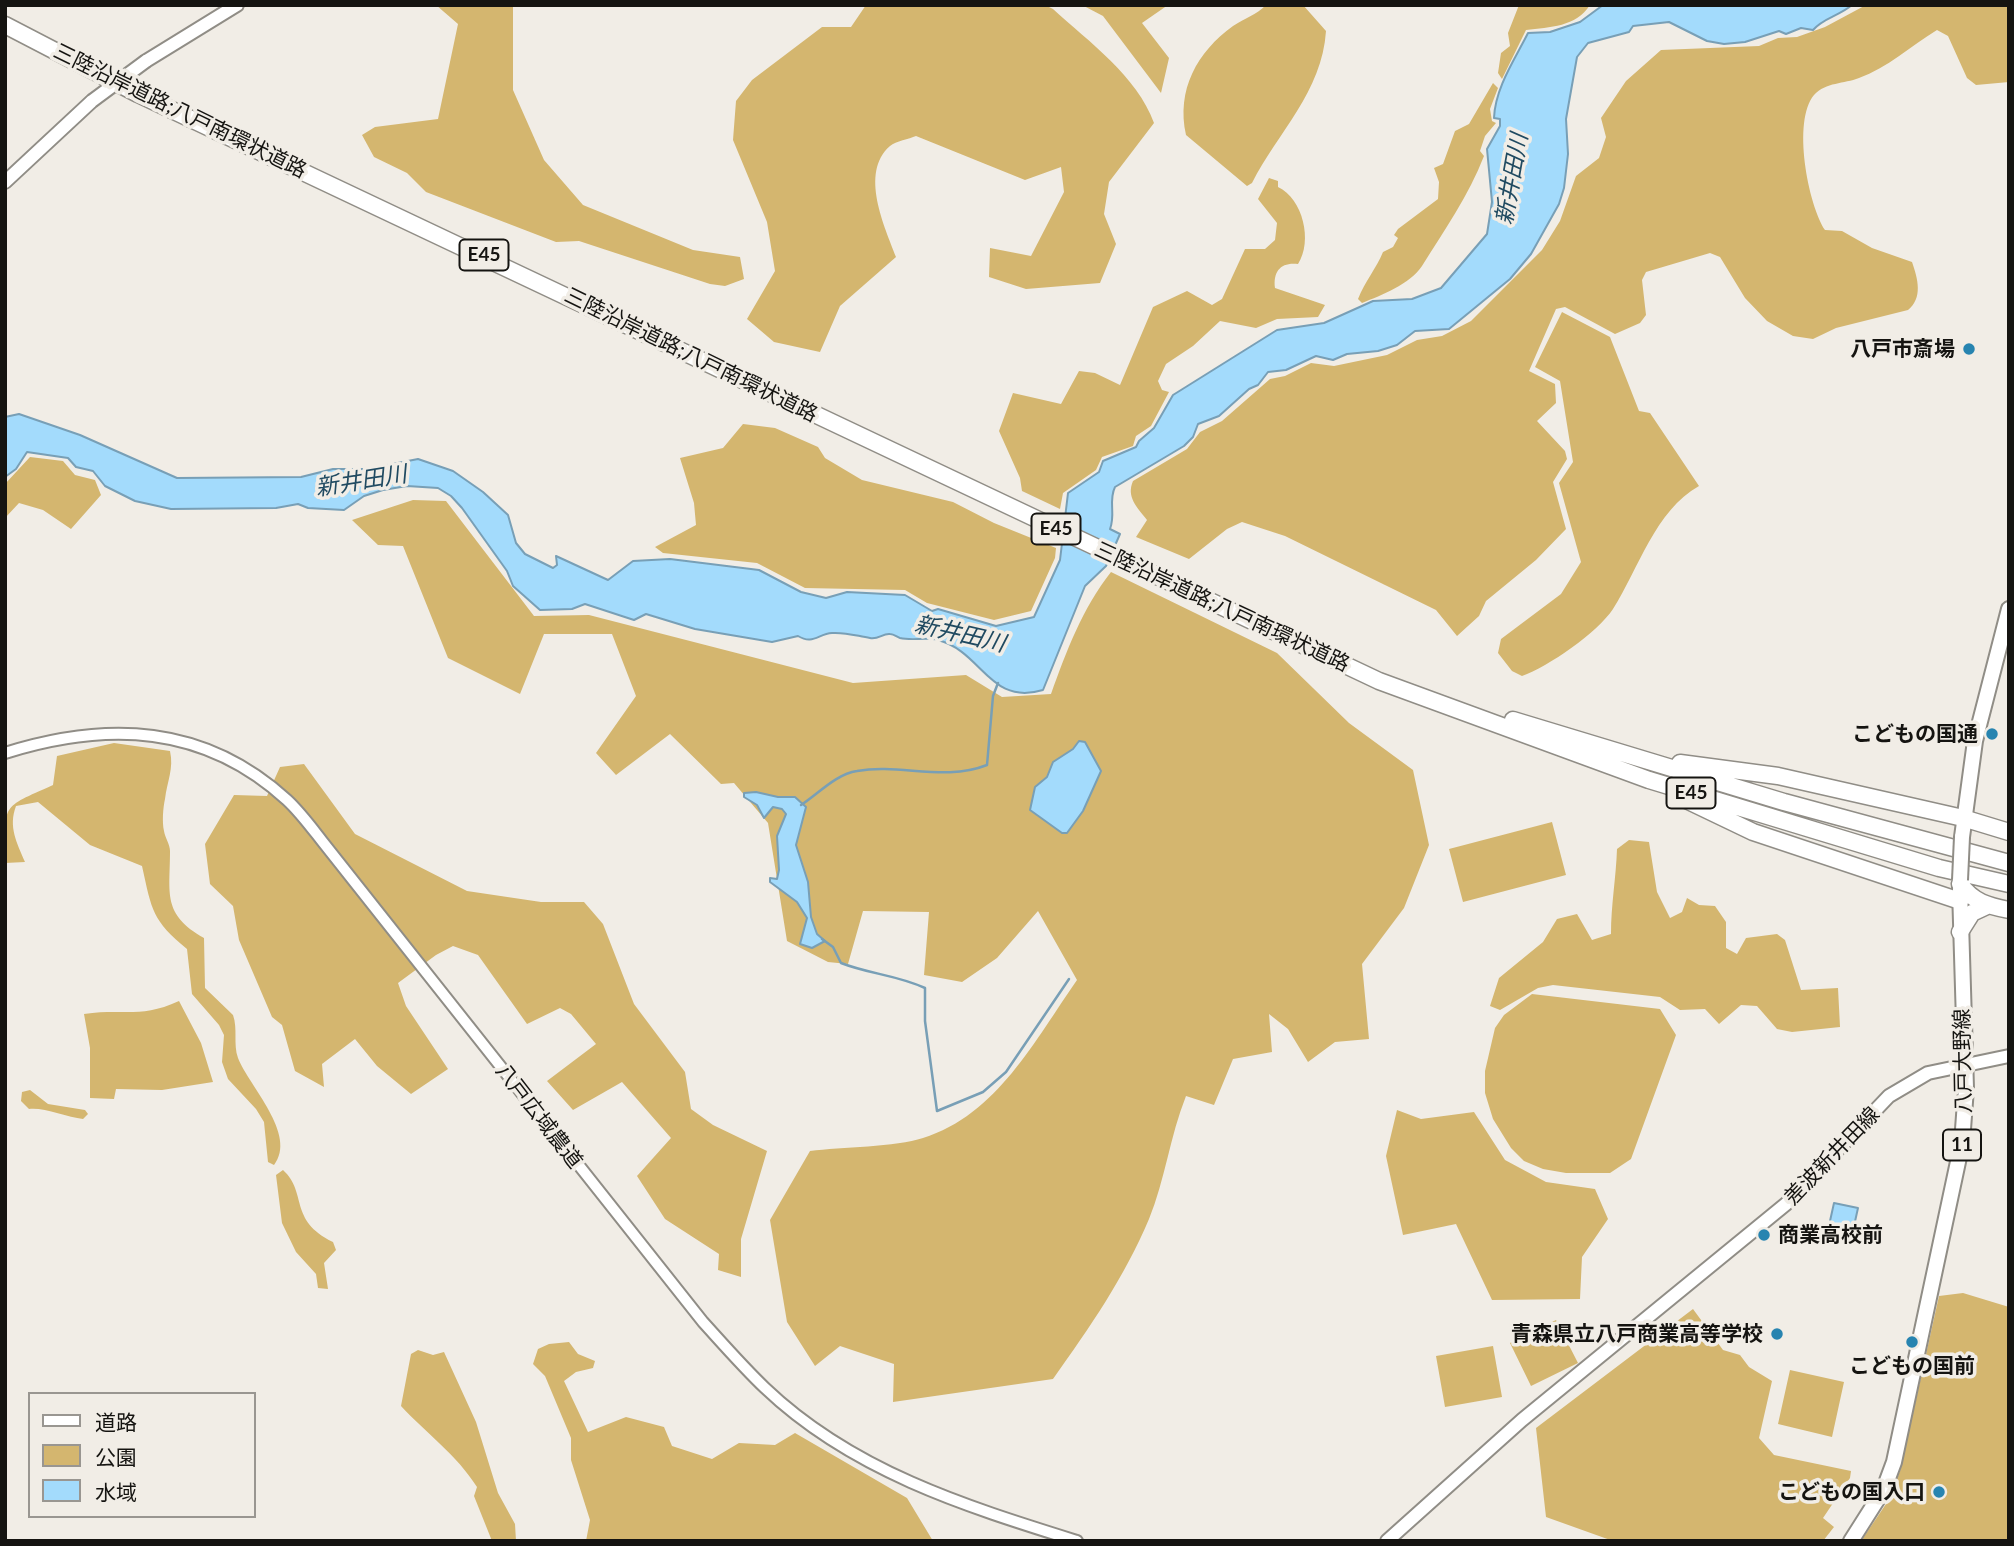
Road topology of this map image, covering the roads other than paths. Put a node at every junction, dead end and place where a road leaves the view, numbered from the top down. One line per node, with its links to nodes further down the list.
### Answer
1 (237, 5): 3 (main road, bridge)
2 (5, 25): 5 (highway, 三陸沿岸道路;八戸南環状道路 / E45)
3 (5, 182)
4 (2009, 609): 9 (main road, 八戸大野線 / 11)
5 (1379, 681): 7 (highway, 三陸沿岸道路;八戸南環状道路 / E45); 8 (highway, 三陸沿岸道路;八戸南環状道路 / E45)
6 (5, 753): 20 (street, 八戸広域農道)
7 (1656, 762): 9 (highway); 11 (highway, 三陸沿岸道路;八戸南環状道路 / E45)
8 (1649, 780): 13 (highway, 三陸沿岸道路;八戸南環状道路 / E45); 14 (highway)
9 (1963, 818): 10 (highway); 12 (main road, 八戸大野線 / 11, bridge)
10 (2009, 832)
11 (2009, 863)
12 (1960, 882): 14 (main road, 八戸大野線 / 11); 15 (highway)
13 (2009, 884)
14 (1960, 901): 17 (main road, 八戸大野線 / 11)
15 (1987, 906): 16 (highway); 17 (highway)
16 (2009, 910)
17 (1960, 932): 19 (main road, 八戸大野線 / 11)
18 (2009, 1056): 19 (main road, 差波新井田線)
19 (1966, 1064): 21 (main road, 差波新井田線); 22 (main road, 八戸大野線 / 11)
20 (1077, 1541)
21 (1387, 1541)
22 (1851, 1541)

